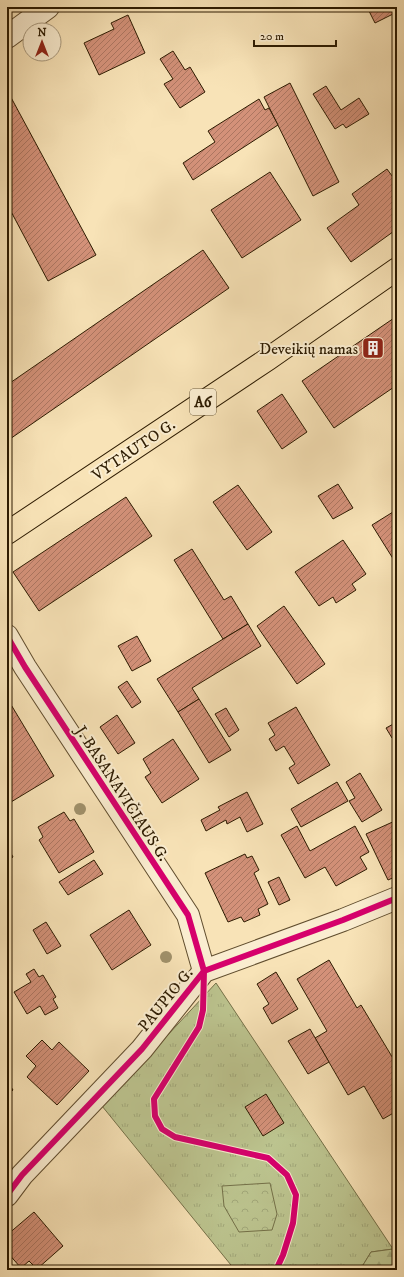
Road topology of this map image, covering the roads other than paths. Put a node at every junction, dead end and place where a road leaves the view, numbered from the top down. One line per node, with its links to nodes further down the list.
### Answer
1 (48, 7): 2 (street)
2 (7, 37)
3 (397, 269): 4 (main road, VYTAUTO G. / A6)
4 (7, 533)
5 (7, 636): 7 (street, J. BASANAVIČIAUS G.)
6 (397, 898): 7 (street, PAUPIO G.)
7 (204, 971): 8 (street, PAUPIO G.)
8 (7, 1195)

